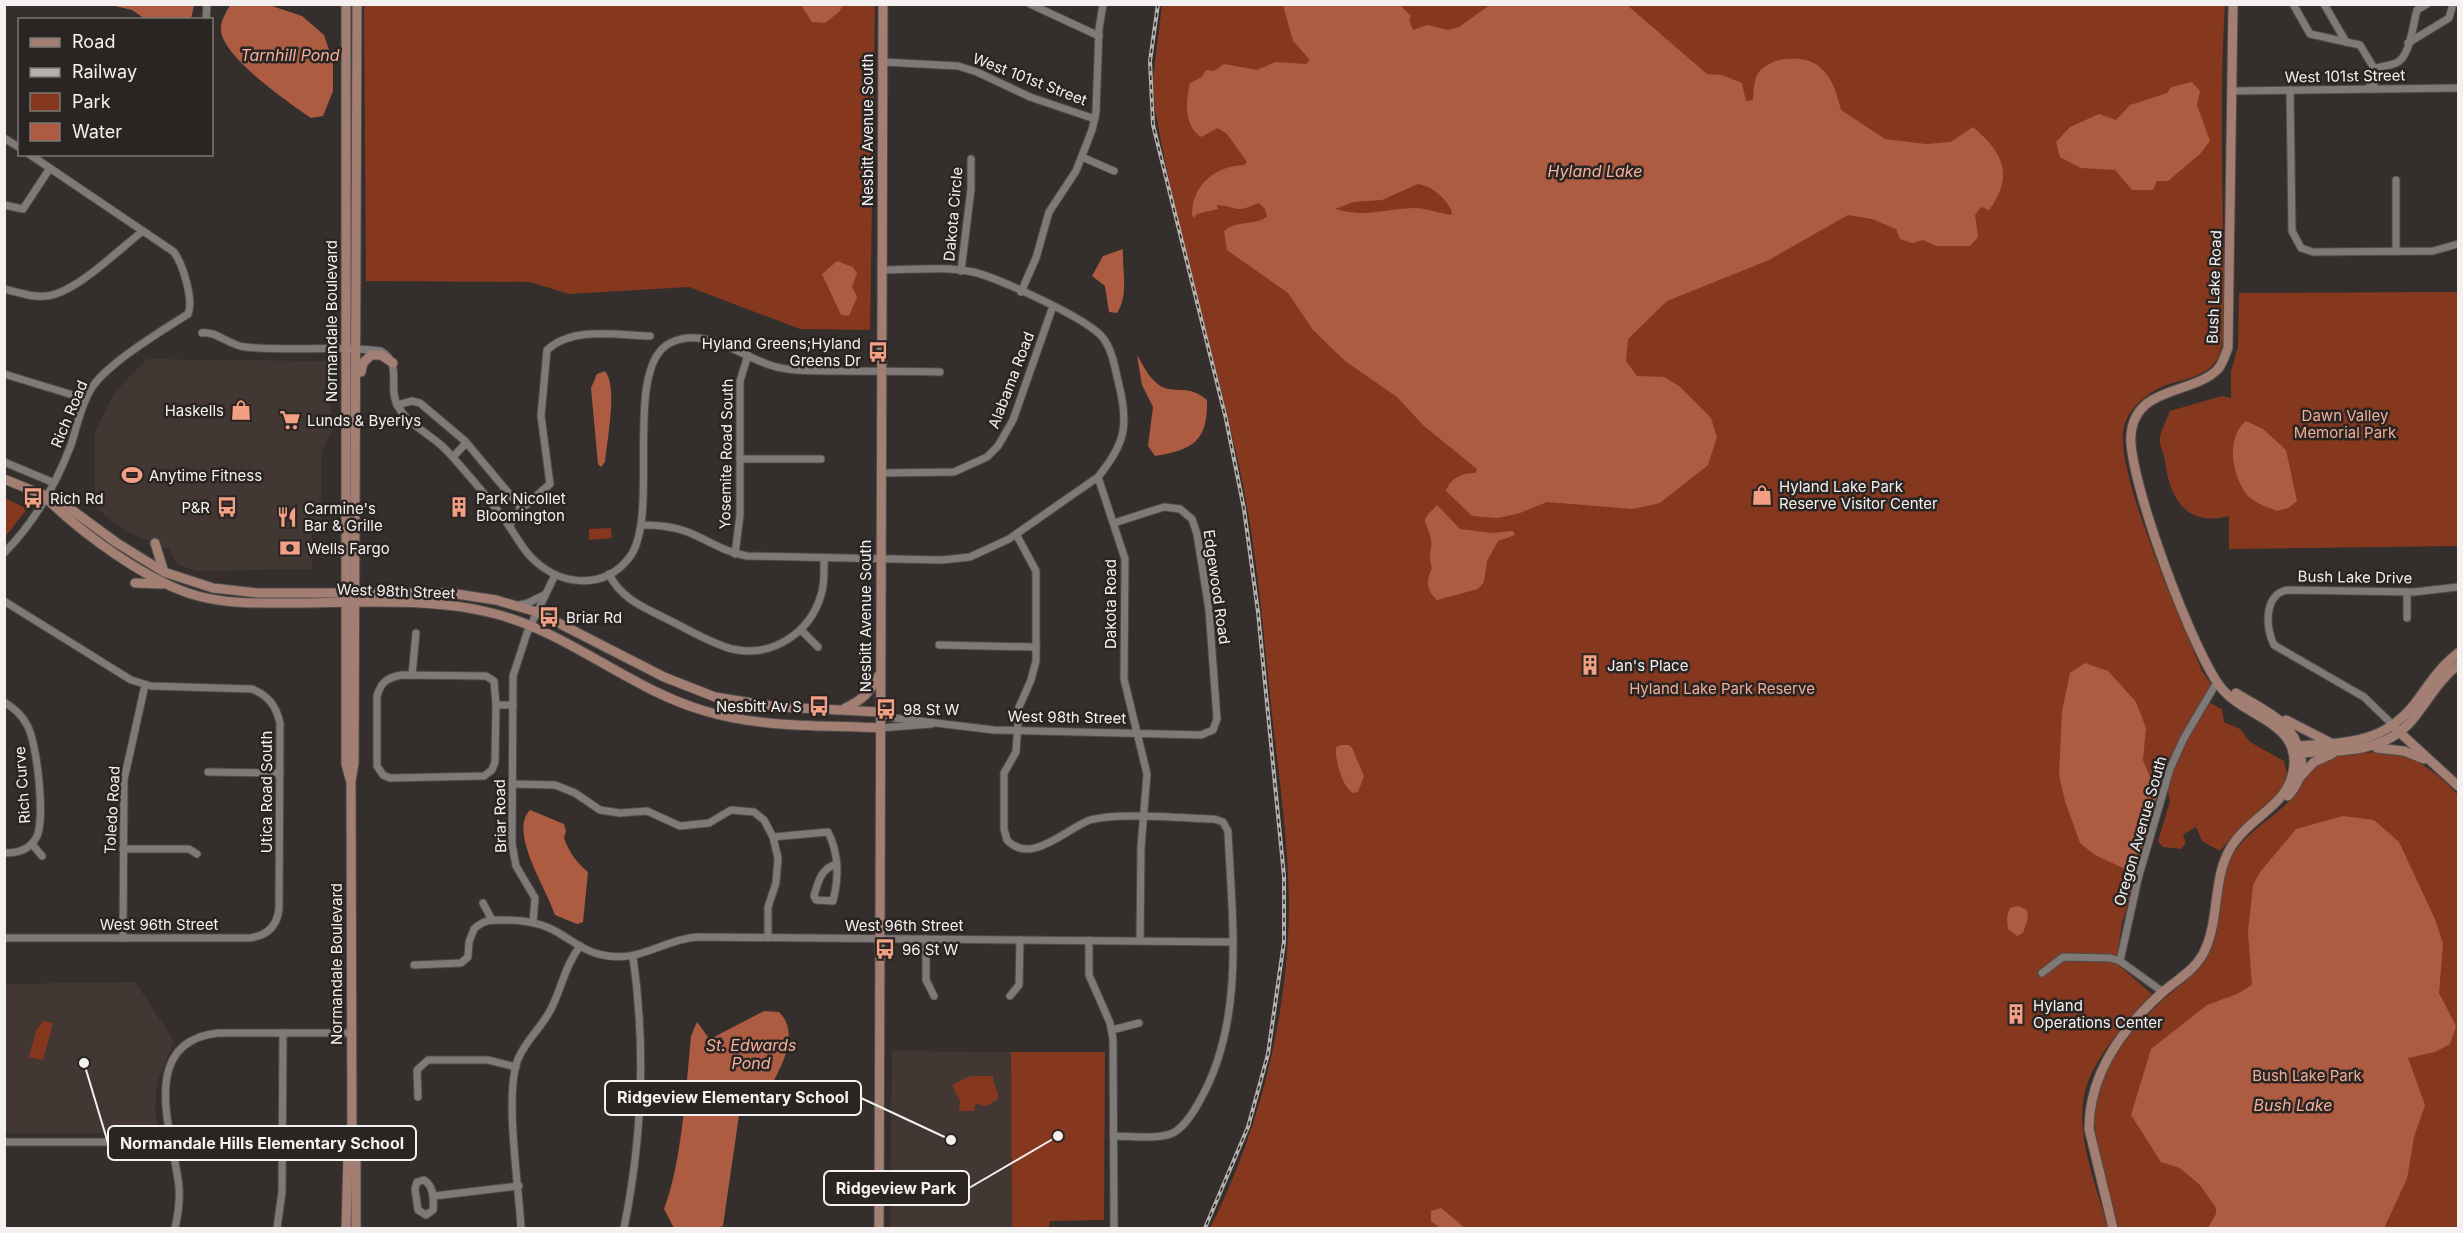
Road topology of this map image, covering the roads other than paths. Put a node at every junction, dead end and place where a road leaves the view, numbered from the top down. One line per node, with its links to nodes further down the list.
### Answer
1 (346, 4): 40 (street, Normandale Boulevard)
2 (357, 4): 41 (street, Normandale Boulevard)
3 (883, 4): 14 (street, Nesbitt Avenue South)
4 (1030, 4): 11 (street)
5 (1103, 4): 11 (street)
6 (2233, 4): 19 (street, Bush Lake Road)
7 (2293, 4): 12 (street)
8 (2324, 4): 12 (street)
9 (2427, 4): 13 (street)
10 (2453, 4): 13 (street)
11 (1099, 36): 20 (street)
12 (2346, 42): 15 (street)
13 (2408, 43): 15 (street)
14 (883, 62): 20 (street, West 101st Street); 33 (street, Nesbitt Avenue South)
15 (2374, 68): 17 (street)
16 (2458, 88): 17 (street, West 101st Street)
17 (2373, 89): 18 (street, West 101st Street)
18 (2290, 90): 19 (street, West 101st Street); 32 (street)
19 (2232, 91): 95 (street, Bush Lake Road)
20 (1095, 120): 24 (street)
21 (4, 138): 22 (street)
22 (18, 147)
23 (32, 156): 26 (street)
24 (1082, 157): 27 (street); 36 (street)
25 (971, 159): 34 (street, Dakota Circle)
26 (50, 168): 29 (street); 30 (street)
27 (1114, 171)
28 (2396, 180): 32 (street)
29 (4, 205)
30 (143, 231): 35 (street); 48 (street, Rich Road)
31 (2458, 244): 32 (street)
32 (2396, 251)
33 (882, 270): 34 (street); 44 (street, Nesbitt Avenue South)
34 (961, 271): 36 (street)
35 (4, 289)
36 (1021, 292): 37 (street)
37 (1053, 306): 55 (street, Alabama Road); 56 (street)
38 (202, 333): 40 (street)
39 (650, 336): 60 (street)
40 (345, 348): 41 (street); 76 (street, Normandale Boulevard)
41 (357, 349): 43 (street); 47 (street, Normandale Boulevard)
42 (748, 355): 44 (street); 52 (street, Yosemite Road South); 62 (street)
43 (393, 363): 47 (street); 49 (street)
44 (882, 371): 45 (street); 55 (street, Nesbitt Avenue South)
45 (940, 372)
46 (4, 374): 48 (street)
47 (356, 389): 79 (street, Normandale Boulevard)
48 (86, 399): 58 (street, Rich Road)
49 (397, 405): 50 (street); 51 (street)
50 (466, 443): 51 (street); 60 (street)
51 (453, 457): 63 (street)
52 (740, 459): 53 (street); 67 (street, Yosemite Road South)
53 (821, 459)
54 (4, 462): 58 (street)
55 (881, 474): 69 (street, Nesbitt Avenue South)
56 (1098, 477): 61 (street, Dakota Road); 64 (street)
57 (4, 479): 59 (street, West 98th Street)
58 (52, 482): 59 (street, Rich Road)
59 (45, 497): 66 (street, Rich Road); 70 (street, West 98th Street); 74 (street, West 98th Street)
60 (522, 509): 63 (street)
61 (1114, 523): 107 (street, Dakota Road); 108 (street, Edgewood Road)
62 (642, 525): 67 (street); 71 (street)
63 (509, 526): 72 (street)
64 (1016, 534): 69 (street); 90 (street)
65 (155, 543): 70 (street)
66 (4, 553)
67 (735, 554): 68 (street)
68 (825, 558): 69 (street); 86 (street)
69 (881, 560): 93 (street, Nesbitt Avenue South)
70 (164, 572): 76 (street, West 98th Street)
71 (609, 574): 72 (street); 86 (street)
72 (555, 575): 78 (street, Briar Road)
73 (135, 583): 74 (street)
74 (168, 584): 81 (street, West 98th Street)
75 (2458, 587): 77 (street, Bush Lake Drive)
76 (345, 592): 79 (street, West 98th Street); 81 (street, Normandale Boulevard)
77 (2407, 592): 84 (street); 105 (street, Bush Lake Drive)
78 (546, 593): 82 (street); 83 (street, Briar Road)
79 (357, 598): 81 (street, West 98th Street); 82 (street, West 98th Street); 85 (street, West 98th Street); 116 (street, Normandale Boulevard)
80 (4, 601): 96 (street, Utica Road South)
81 (345, 603): 116 (street, Normandale Boulevard)
82 (516, 606): 83 (street, West 98th Street)
83 (537, 612): 85 (street, Briar Road); 100 (street, West 98th Street)
84 (2407, 618)
85 (531, 625): 99 (street, Briar Road); 104 (street, West 98th Street)
86 (801, 630): 89 (street)
87 (416, 633): 94 (street)
88 (939, 645): 90 (street)
89 (818, 647)
90 (1036, 647): 106 (street)
91 (2458, 653): 105 (street)
92 (2458, 665): 105 (street)
93 (880, 673): 100 (street); 101 (street, Nesbitt Avenue South)
94 (412, 675): 98 (street); 98 (street)
95 (2217, 682): 102 (street); 111 (street, Bush Lake Road); 143 (street, Oregon Avenue South)
96 (145, 685): 114 (street, Utica Road South); 123 (street, Toledo Road)
97 (4, 702): 122 (street, Rich Curve)
98 (496, 705): 99 (street)
99 (513, 705): 117 (street, Briar Road)
100 (841, 709): 101 (street, West 98th Street)
101 (880, 712): 103 (street, West 98th Street); 104 (street, Nesbitt Avenue South)
102 (2272, 714): 109 (street); 111 (street)
103 (933, 724): 104 (street, West 98th Street); 106 (street, West 98th Street)
104 (880, 728): 135 (street, Nesbitt Avenue South)
105 (2396, 729): 109 (street); 110 (street); 112 (street)
106 (1017, 731): 107 (street, West 98th Street); 119 (street)
107 (1137, 734): 108 (street, West 98th Street); 119 (street, Dakota Road)
108 (1201, 735)
109 (2339, 747): 110 (street); 111 (street); 115 (street)
110 (2368, 748): 112 (street)
111 (2297, 750): 115 (street); 120 (street)
112 (2433, 763): 118 (street)
113 (208, 772): 114 (street)
114 (280, 772): 128 (street, Utica Road South)
115 (2299, 779): 120 (street)
116 (351, 781): 152 (street, Normandale Boulevard)
117 (513, 784): 121 (street); 131 (street, Briar Road)
118 (2458, 786)
119 (1144, 818): 139 (street, Dakota Road); 140 (street)
120 (2260, 818): 146 (street)
121 (773, 837): 127 (street); 134 (street)
122 (32, 844): 124 (street, Rich Curve); 126 (street)
123 (123, 849): 125 (street); 133 (street, Toledo Road)
124 (4, 853)
125 (197, 854)
126 (42, 856)
127 (837, 864): 127 (street)
128 (279, 890): 133 (street, West 96th Street)
129 (483, 903): 130 (street)
130 (492, 920): 131 (street); 144 (street)
131 (533, 922): 141 (street)
132 (4, 938): 133 (street, West 96th Street)
133 (123, 938)
134 (768, 938): 135 (street, West 96th Street); 142 (street, West 96th Street)
135 (880, 939): 136 (street, West 96th Street); 169 (street, Nesbitt Avenue South)
136 (926, 939): 137 (street, West 96th Street); 147 (street)
137 (1020, 940): 138 (street, West 96th Street); 148 (street)
138 (1089, 940): 139 (street, West 96th Street); 150 (street)
139 (1140, 941): 140 (street, West 96th Street)
140 (1233, 942): 157 (street)
141 (580, 946): 142 (street, West 96th Street); 153 (street)
142 (633, 957): 155 (street)
143 (2120, 961): 145 (street); 146 (street)
144 (414, 965)
145 (2042, 973)
146 (2163, 992): 171 (street)
147 (934, 996)
148 (1010, 996)
149 (1138, 1023): 150 (street)
150 (1112, 1030): 157 (street)
151 (283, 1033): 152 (street); 159 (street); 165 (street)
152 (351, 1033): 160 (street, Normandale Boulevard)
153 (516, 1067): 156 (street); 161 (street)
154 (611, 1095): 155 (street)
155 (640, 1096): 168 (street)
156 (418, 1097)
157 (1113, 1136): 170 (street)
158 (4, 1142): 159 (street)
159 (170, 1142): 164 (street)
160 (352, 1147): 163 (street, Normandale Boulevard); 166 (street, Normandale Boulevard)
161 (519, 1186): 162 (street); 167 (street)
162 (434, 1196): 162 (street)
163 (357, 1225)
164 (176, 1228)
165 (277, 1228)
166 (346, 1228)
167 (521, 1228)
168 (624, 1228)
169 (879, 1228)
170 (1114, 1228)
171 (2113, 1228)

